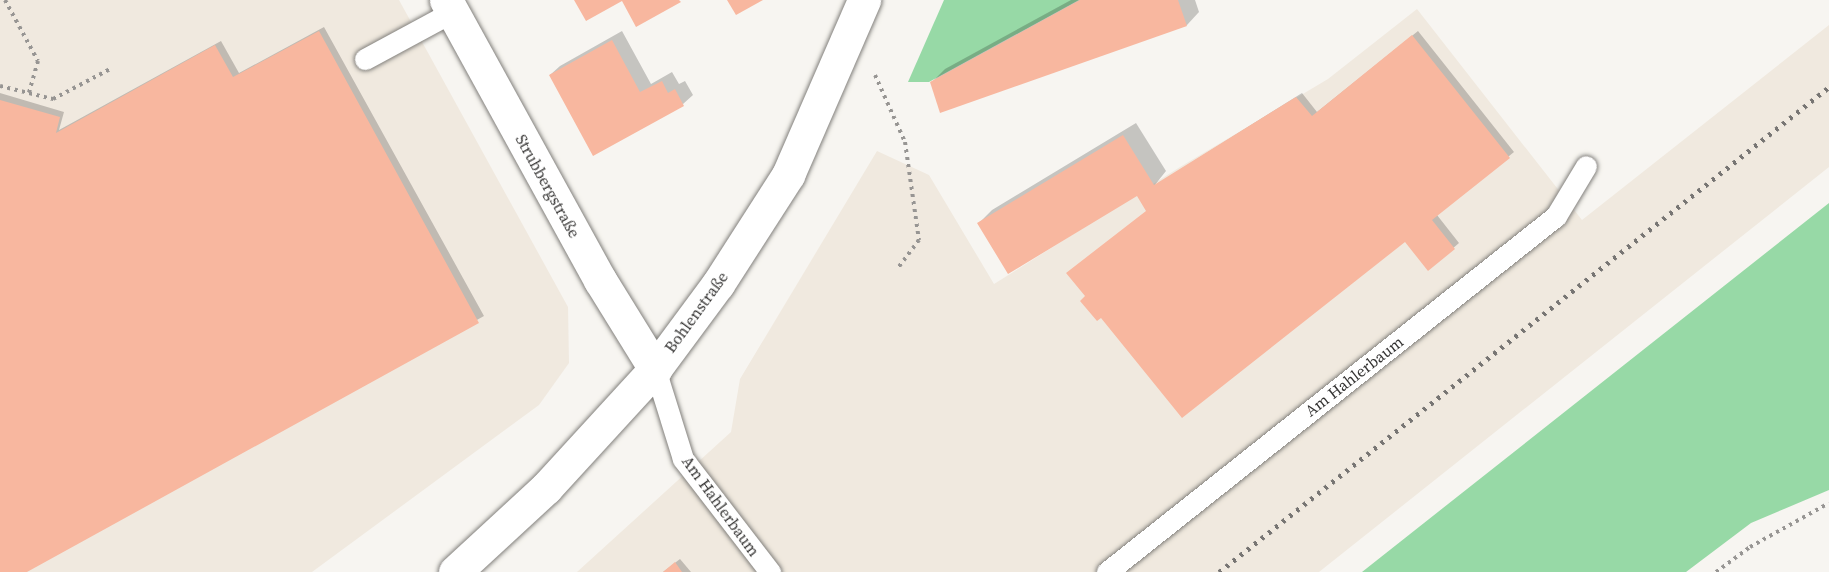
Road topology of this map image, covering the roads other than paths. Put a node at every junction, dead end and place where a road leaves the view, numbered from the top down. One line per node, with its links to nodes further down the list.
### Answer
1 (449, 6): 3 (lane); 5 (main road, Strubbergstraße)
2 (858, 14): 5 (main road, Bohlenstraße)
3 (365, 59)
4 (1586, 166): 8 (lane, Am Hahlerbaum)
5 (655, 369): 6 (main road, Bohlenstraße); 7 (lane, Am Hahlerbaum)
6 (455, 572)
7 (770, 572)
8 (1107, 572)

